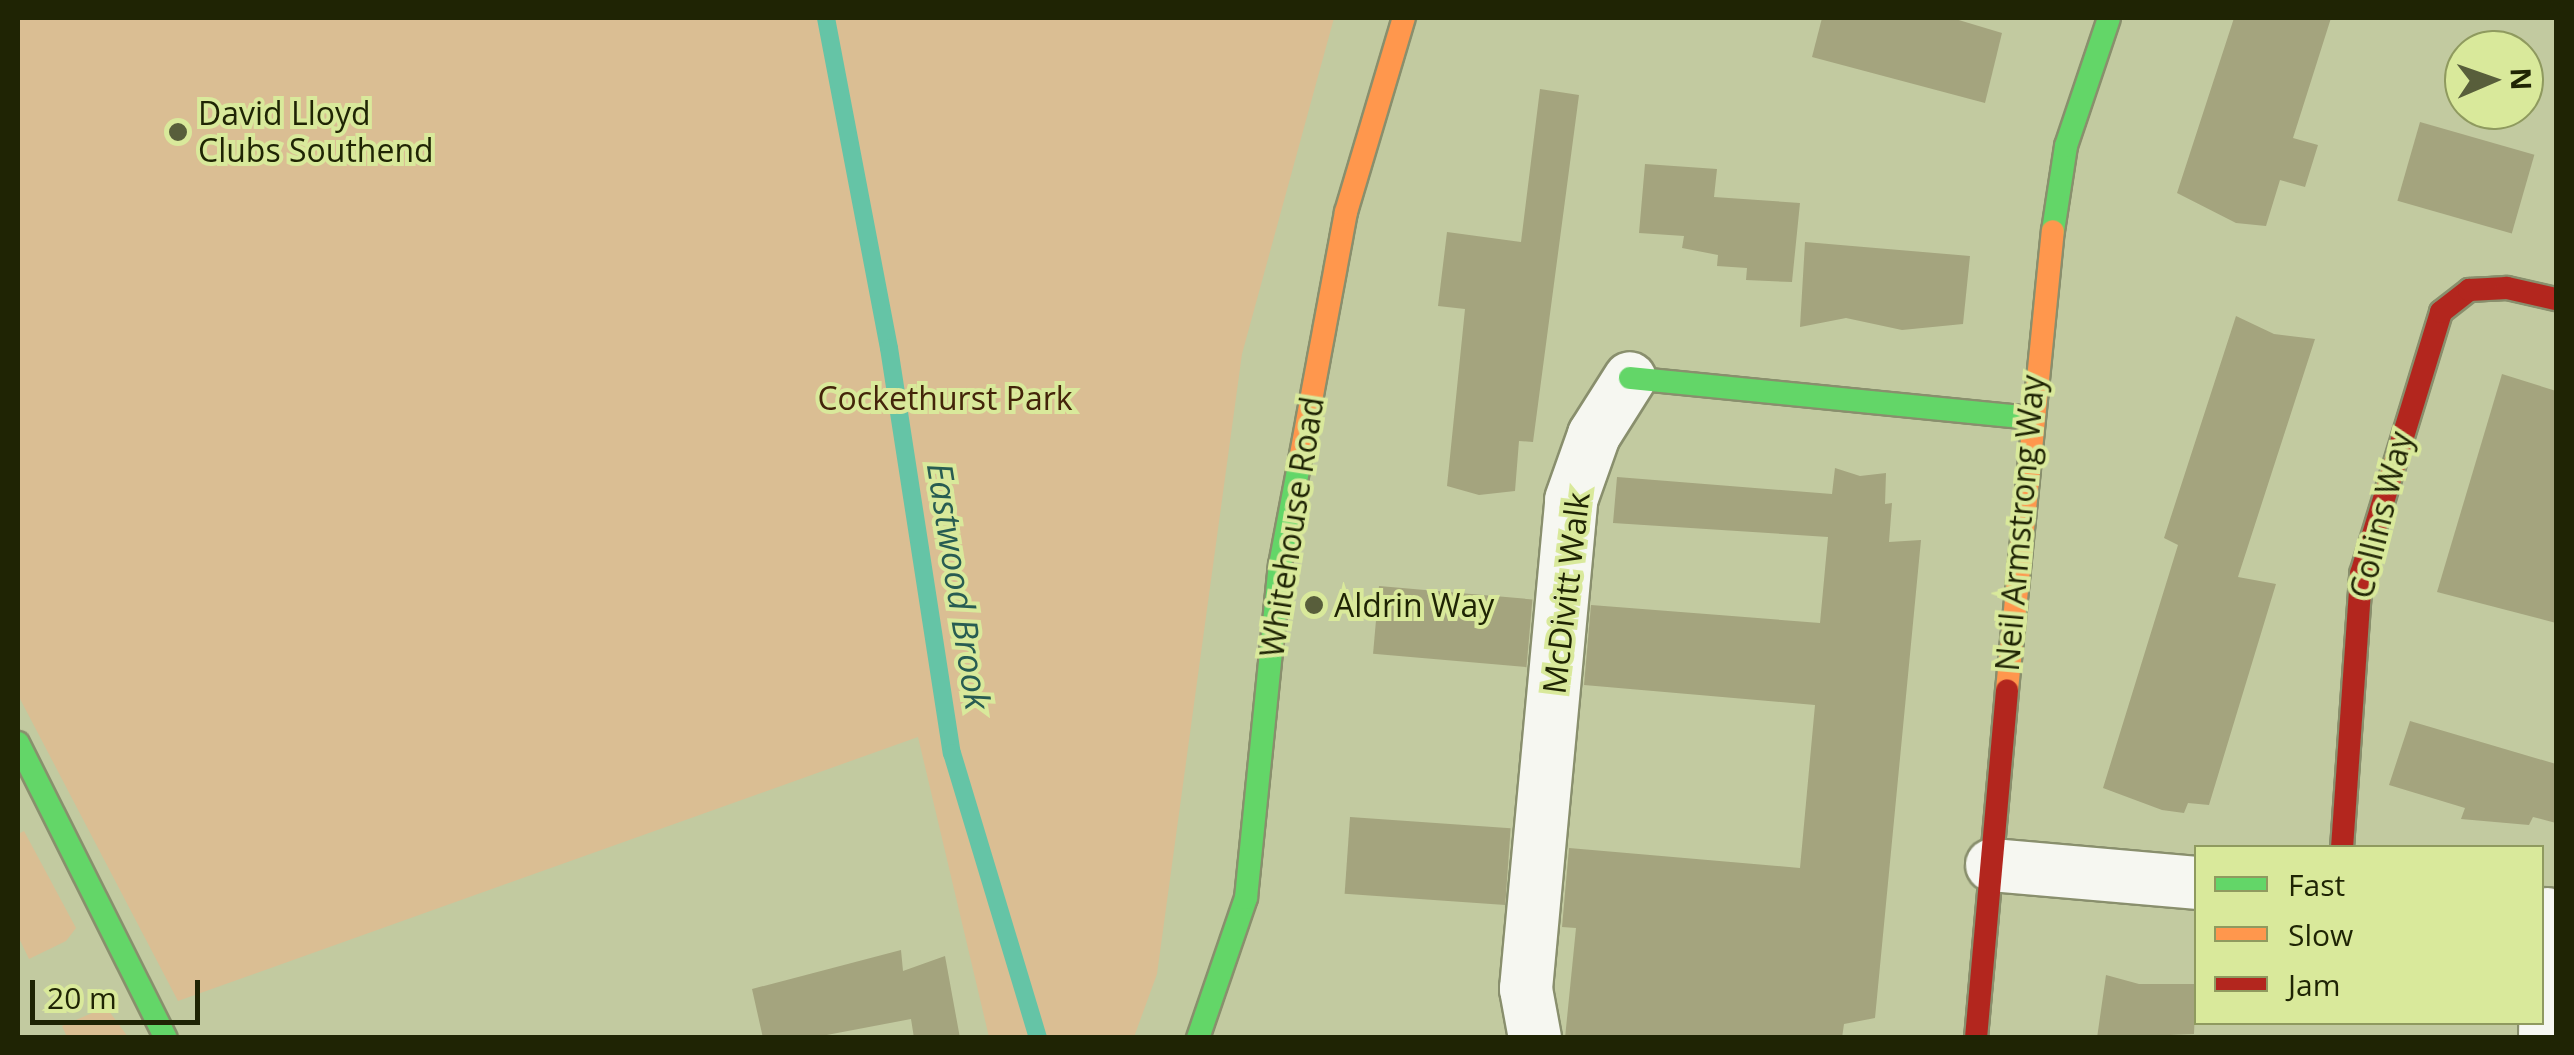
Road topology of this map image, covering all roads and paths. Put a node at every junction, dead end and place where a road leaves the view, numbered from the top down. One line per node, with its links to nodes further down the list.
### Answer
1 (1404, 18): 12 (street, Whitehouse Road)
2 (2109, 18): 5 (street, Neil Armstrong Way)
3 (2556, 298): 7 (street, Collins Way)
4 (1630, 378): 5 (street, McDivitt Walk); 13 (street, McDivitt Walk)
5 (2028, 418): 8 (street, Neil Armstrong Way)
6 (18, 742): 11 (street)
7 (2342, 845)
8 (1992, 865): 9 (street); 14 (street, Neil Armstrong Way)
9 (2194, 883)
10 (2548, 914): 15 (street)
11 (166, 1038)
12 (1198, 1038)
13 (1534, 1038)
14 (1976, 1038)
15 (2545, 1038)

